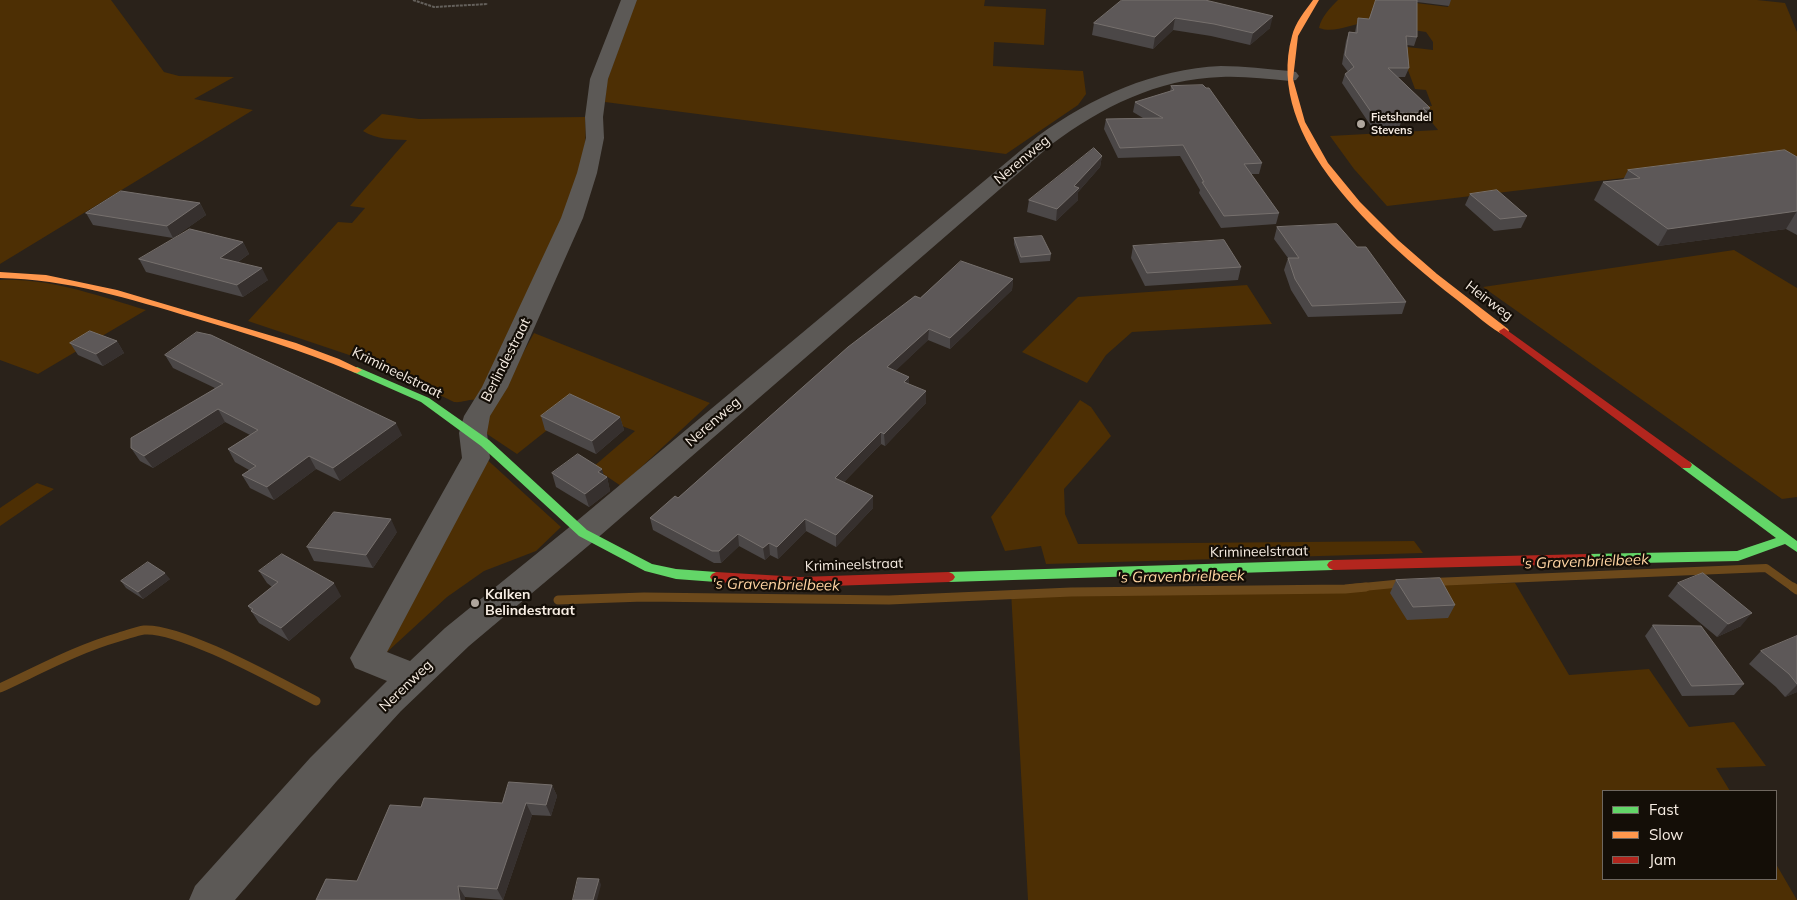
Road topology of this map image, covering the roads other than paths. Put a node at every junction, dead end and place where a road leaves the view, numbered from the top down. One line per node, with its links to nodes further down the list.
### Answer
1 (629, 0): 5 (street, Berlindestraat)
2 (1316, 0): 3 (street, Heirweg)
3 (1290, 76): 6 (street, Nerenweg); 7 (street, Heirweg)
4 (0, 275): 5 (street, Krimineelstraat)
5 (473, 433): 6 (street, Krimineelstraat); 9 (street, Berlindestraat)
6 (583, 533): 7 (street, Krimineelstraat); 9 (street, Nerenweg)
7 (1786, 539): 8 (street, Heirweg)
8 (1797, 547)
9 (414, 677): 10 (street, Nerenweg)
10 (209, 900)

